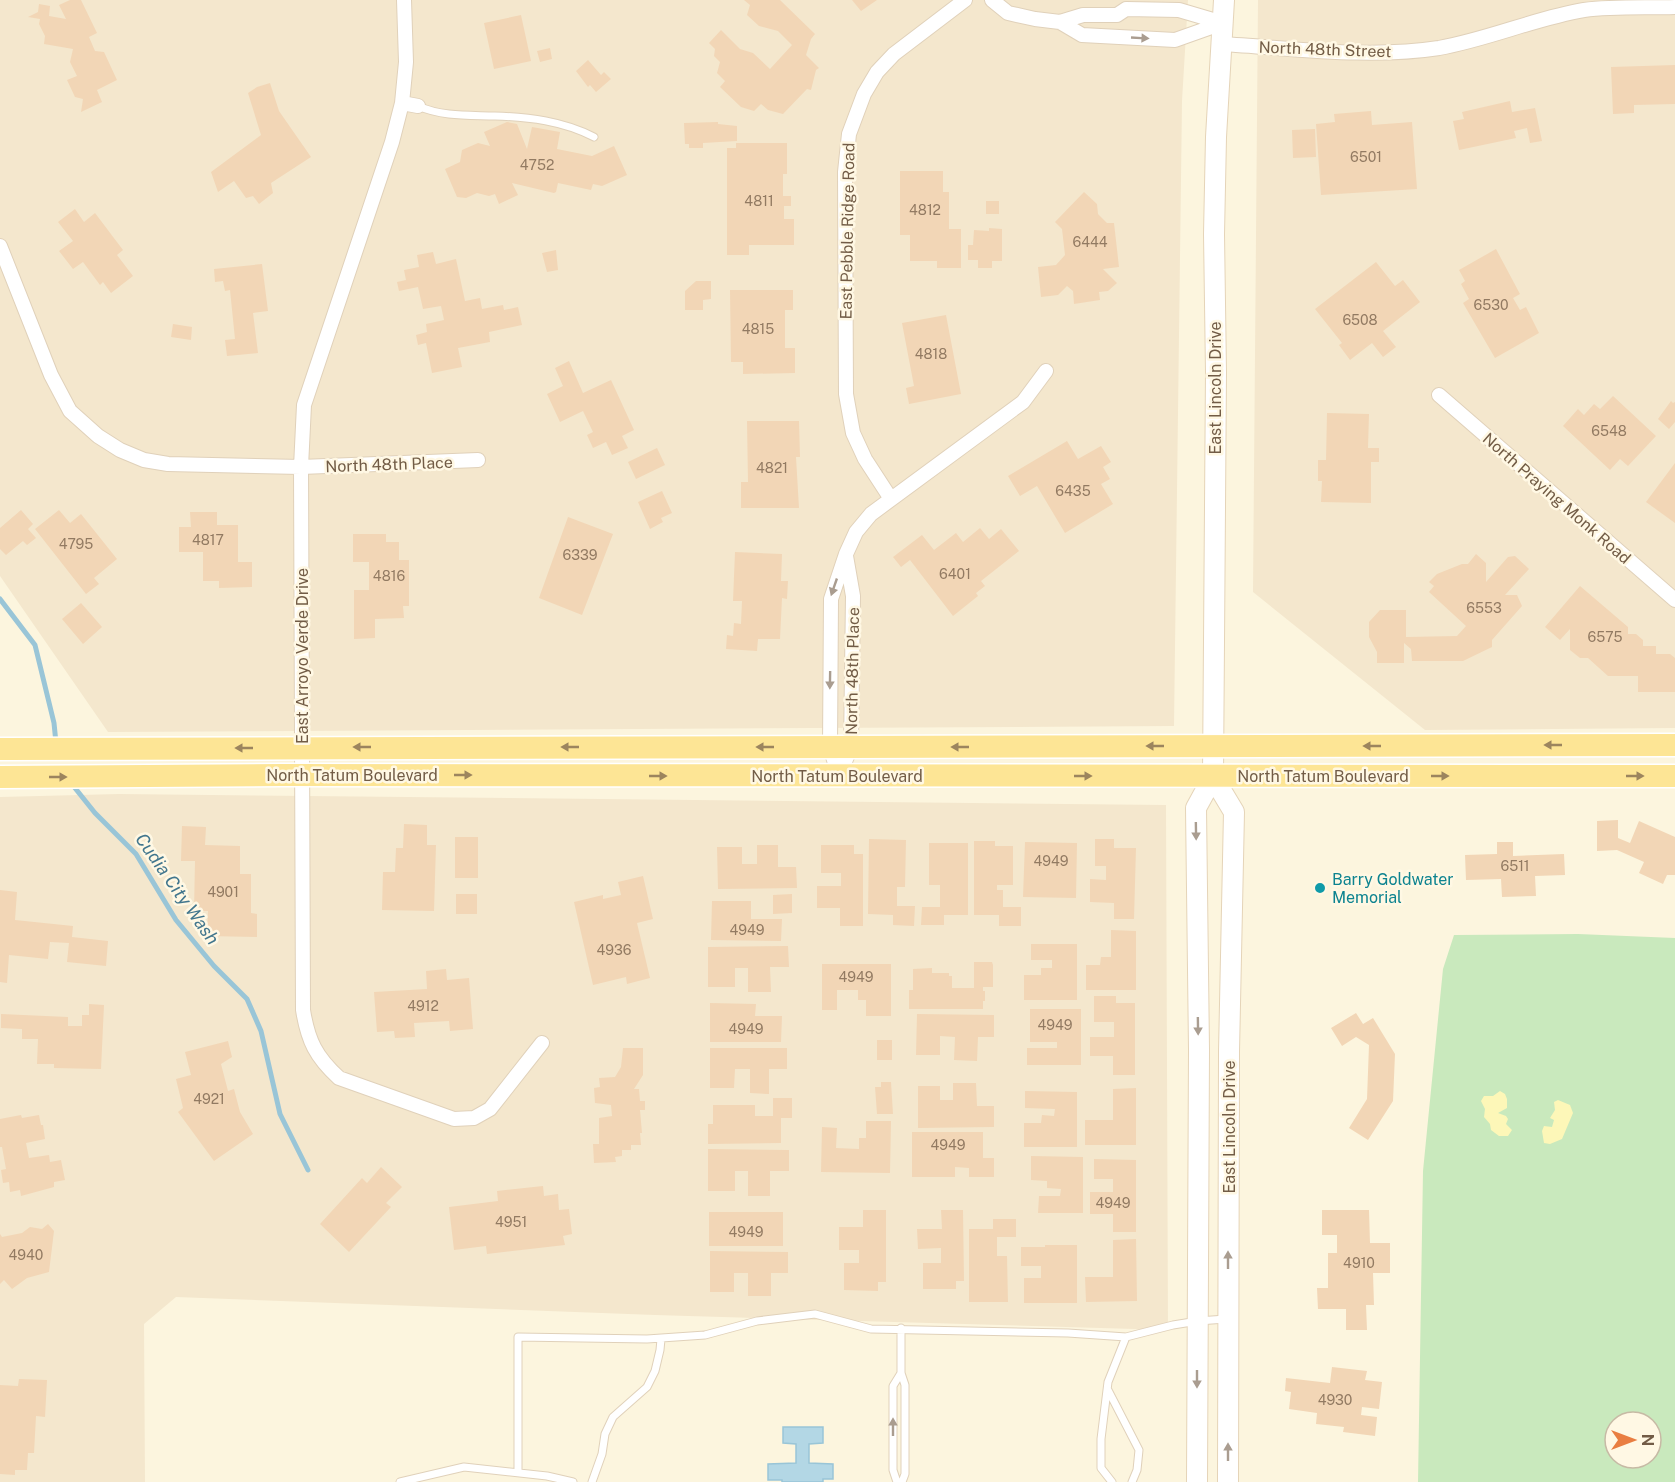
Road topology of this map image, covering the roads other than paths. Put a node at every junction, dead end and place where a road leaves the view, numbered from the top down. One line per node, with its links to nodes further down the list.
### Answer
1 (404, 0): 12 (street, East Arroyo Verde Drive)
2 (965, 0): 20 (street, East Pebble Ridge Road)
3 (992, 0): 8 (street)
4 (1224, 0): 9 (main road, East Lincoln Drive)
5 (1585, 5): 6 (street, North 48th Street); 11 (street, North 48th Street)
6 (1675, 7)
7 (1117, 15): 8 (street); 9 (street); 10 (street)
8 (1060, 22): 10 (street)
9 (1223, 23): 10 (street, one-way to 9); 11 (main road, East Lincoln Drive)
10 (1116, 37)
11 (1221, 44): 24 (main road, East Lincoln Drive)
12 (402, 103): 13 (street); 19 (street, East Arroyo Verde Drive)
13 (418, 106): 14 (lane)
14 (594, 137)
15 (0, 246): 19 (street, North 48th Place)
16 (1046, 371): 20 (street, North 48th Place)
17 (1439, 395): 22 (street, North Praying Monk Road)
18 (478, 460): 19 (street, North 48th Place)
19 (301, 467): 25 (street, East Arroyo Verde Drive)
20 (891, 499): 21 (street, North 48th Place)
21 (846, 554): 26 (street, North 48th Place); 26 (street, North 48th Place, one-way to 26)
22 (1675, 600)
23 (1675, 745): 24 (main road, North Tatum Boulevard, one-way to 24)
24 (1214, 746): 26 (main road, North Tatum Boulevard, one-way to 26); 32 (main road, East Lincoln Drive)
25 (302, 747): 26 (main road, North Tatum Boulevard, one-way to 25); 27 (main road, North Tatum Boulevard, one-way to 27); 28 (street, East Arroyo Verde Drive)
26 (841, 747): 29 (street, North 48th Place); 29 (street, North 48th Place)
27 (0, 748)
28 (303, 775): 29 (main road, North Tatum Boulevard, one-way to 29); 31 (main road, North Tatum Boulevard, one-way to 28); 33 (street, East Arroyo Verde Drive)
29 (839, 776): 32 (main road, North Tatum Boulevard, one-way to 32)
30 (1675, 776): 32 (main road, North Tatum Boulevard, one-way to 30)
31 (0, 777)
32 (1213, 777): 34 (main road, East Lincoln Drive, one-way to 32); 35 (main road, East Lincoln Drive, one-way to 35)
33 (543, 1043)
34 (1228, 1319): 35 (lane); 50 (main road, East Lincoln Drive, one-way to 34)
35 (1198, 1321): 37 (lane); 49 (main road, East Lincoln Drive, one-way to 49)
36 (901, 1328): 37 (lane); 38 (lane); 39 (lane)
37 (1126, 1337): 40 (lane)
38 (661, 1339): 41 (lane); 44 (lane)
39 (901, 1373): 45 (lane, one-way to 39); 46 (lane)
40 (1108, 1390): 47 (lane); 48 (lane)
41 (518, 1472): 42 (lane); 43 (lane)
42 (400, 1482)
43 (573, 1482)
44 (592, 1482)
45 (897, 1482)
46 (902, 1482)
47 (1112, 1482)
48 (1132, 1482)
49 (1197, 1482)
50 (1228, 1482)

